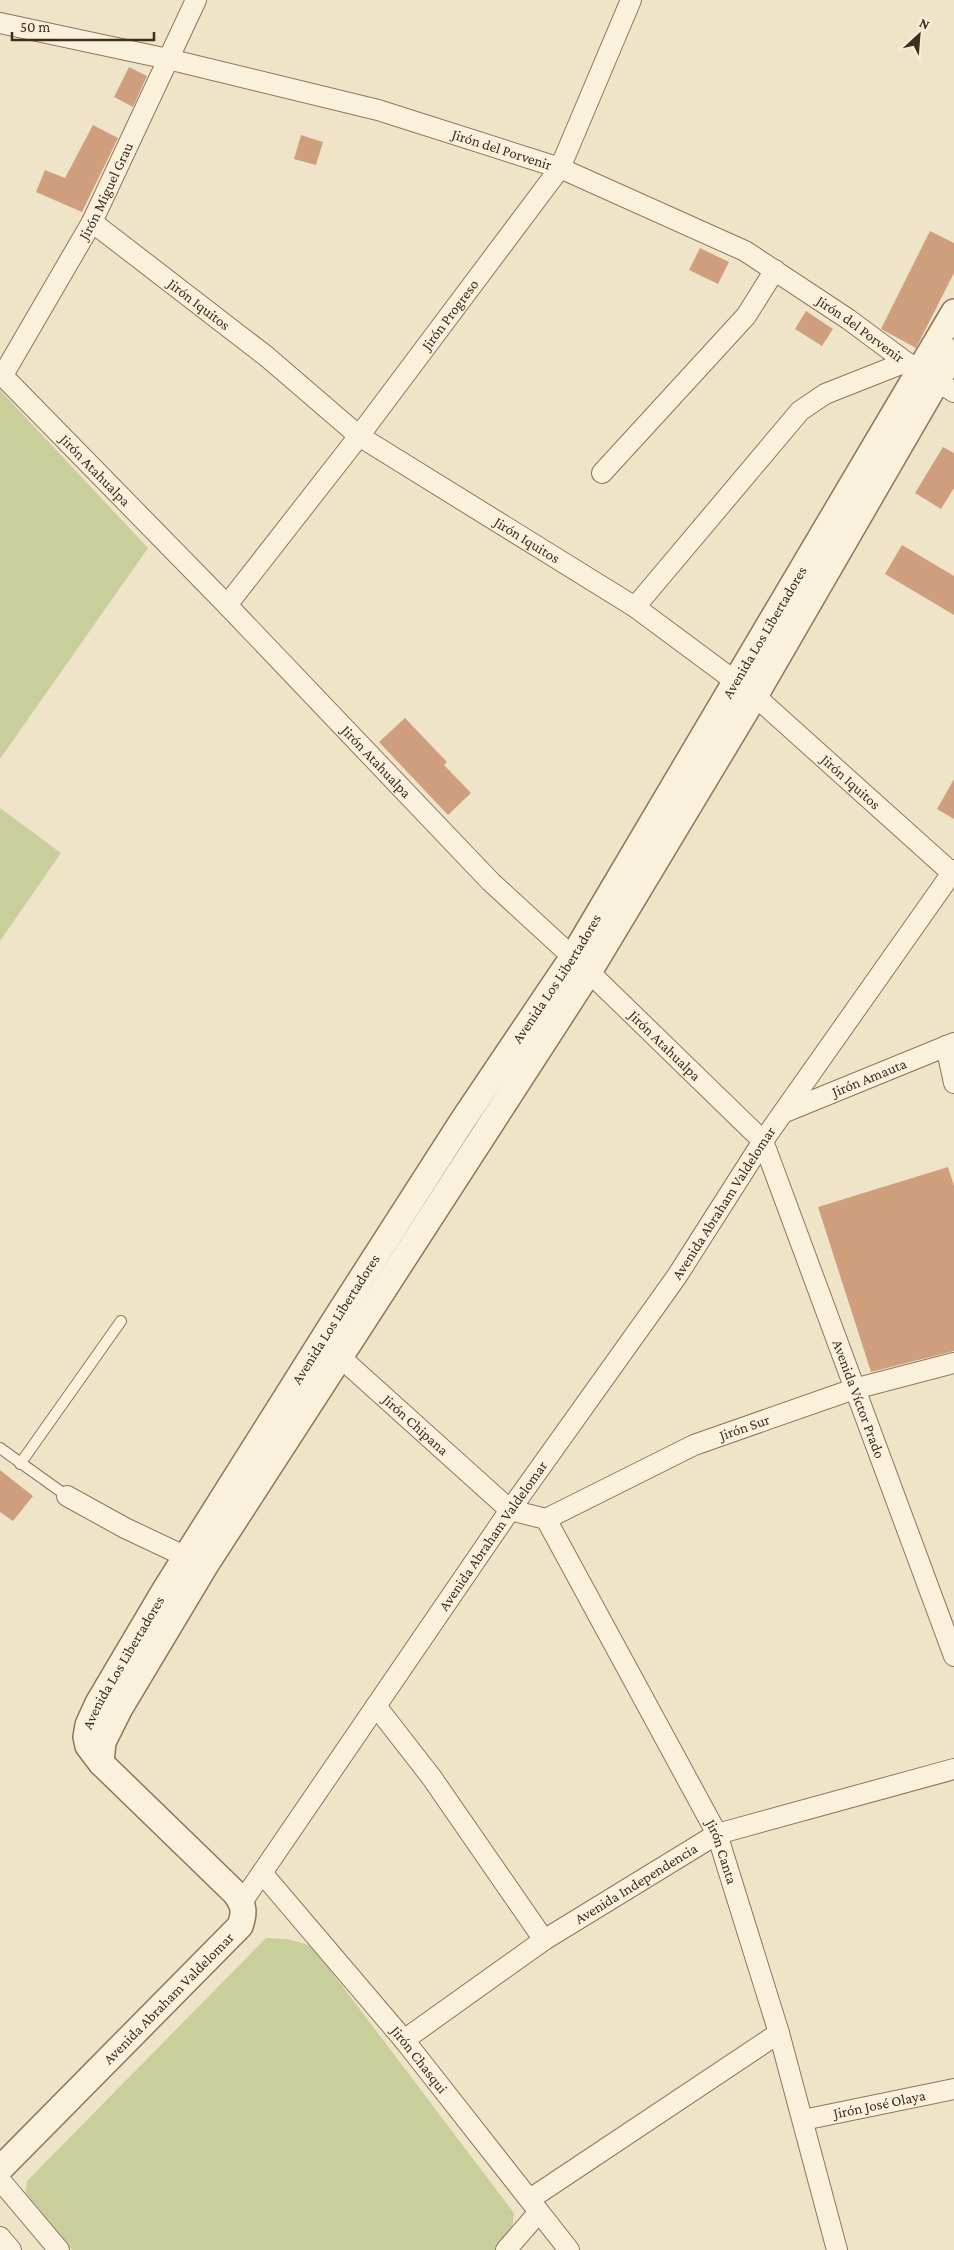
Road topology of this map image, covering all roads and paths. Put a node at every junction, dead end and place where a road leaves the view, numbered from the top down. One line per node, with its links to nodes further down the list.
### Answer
1 (196, 0): 4 (street, Jirón Miguel Grau)
2 (630, 0): 5 (street, Jirón Progreso)
3 (0, 23): 4 (street, Jirón del Porvenir)
4 (168, 59): 5 (street, Jirón del Porvenir); 6 (street, Jirón Miguel Grau)
5 (560, 168): 7 (street, Jirón del Porvenir); 12 (street, Jirón Progreso)
6 (92, 222): 10 (street, Jirón Miguel Grau); 12 (street, Jirón Iquitos)
7 (775, 270): 11 (street, Jirón del Porvenir); 13 (street)
8 (954, 312): 11 (street, Avenida Los Libertadores)
9 (954, 352): 11 (street, Avenida Los Libertadores)
10 (2, 374): 14 (street, Jirón Atahualpa)
11 (930, 377): 15 (street); 16 (street, Avenida Los Libertadores); 17 (street, Avenida Los Libertadores)
12 (359, 436): 14 (street, Jirón Progreso); 15 (street, Jirón Iquitos)
13 (602, 473)
14 (227, 605): 19 (street, Jirón Atahualpa)
15 (635, 607): 16 (street, Jirón Iquitos)
16 (736, 681): 17 (street, Jirón Iquitos); 19 (street, Avenida Los Libertadores)
17 (755, 696): 18 (street, Jirón Iquitos); 19 (street, Avenida Los Libertadores)
18 (953, 871): 22 (street, Avenida Abraham Valdelomar)
19 (580, 965): 23 (street, Jirón Atahualpa); 24 (street, Avenida Los Libertadores); 25 (street, Avenida Los Libertadores)
20 (950, 1045): 21 (street); 22 (street, Jirón Amauta)
21 (954, 1083)
22 (786, 1112): 23 (street, Avenida Abraham Valdelomar)
23 (763, 1141): 32 (street, Avenida Víctor Prado); 36 (street, Avenida Abraham Valdelomar)
24 (417, 1192): 25 (street); 26 (street, Avenida Los Libertadores)
25 (438, 1207): 27 (street, Avenida Los Libertadores)
26 (382, 1246): 27 (street); 29 (street, Avenida Los Libertadores)
27 (404, 1259): 30 (street, Avenida Los Libertadores)
28 (121, 1321): 34 (lane)
29 (322, 1341): 30 (street, Jirón Chipana); 38 (street, Avenida Los Libertadores)
30 (341, 1356): 36 (street, Jirón Chipana); 38 (street, Avenida Los Libertadores)
31 (954, 1363): 32 (street, Jirón Sur)
32 (854, 1389): 37 (street, Jirón Sur); 39 (street, Avenida Víctor Prado)
33 (0, 1448): 34 (lane)
34 (20, 1464): 35 (lane)
35 (67, 1496): 38 (street)
36 (510, 1510): 37 (street); 40 (street, Avenida Abraham Valdelomar)
37 (546, 1519): 42 (street, Jirón Canta)
38 (196, 1561): 44 (street, Avenida Los Libertadores)
39 (954, 1656)
40 (376, 1706): 43 (street, Avenida Abraham Valdelomar); 45 (street)
41 (954, 1769): 42 (street, Avenida Independencia)
42 (717, 1834): 45 (street, Avenida Independencia); 46 (street, Jirón Canta)
43 (262, 1873): 44 (street, Avenida Abraham Valdelomar); 47 (street, Jirón Chasqui)
44 (242, 1902): 50 (street, Avenida Abraham Valdelomar)
45 (544, 1940): 47 (street, Avenida Independencia)
46 (779, 2033): 49 (street, Jirón Canta); 52 (street)
47 (404, 2040): 52 (street, Jirón Chasqui)
48 (954, 2089): 49 (street, Jirón José Olaya)
49 (803, 2120): 58 (street, Jirón Canta)
50 (0, 2169)
51 (0, 2180): 55 (street)
52 (534, 2206): 56 (street); 57 (street, Jirón Chasqui)
53 (0, 2236): 54 (street)
54 (11, 2250)
55 (59, 2250)
56 (506, 2250)
57 (569, 2250)
58 (838, 2250)

